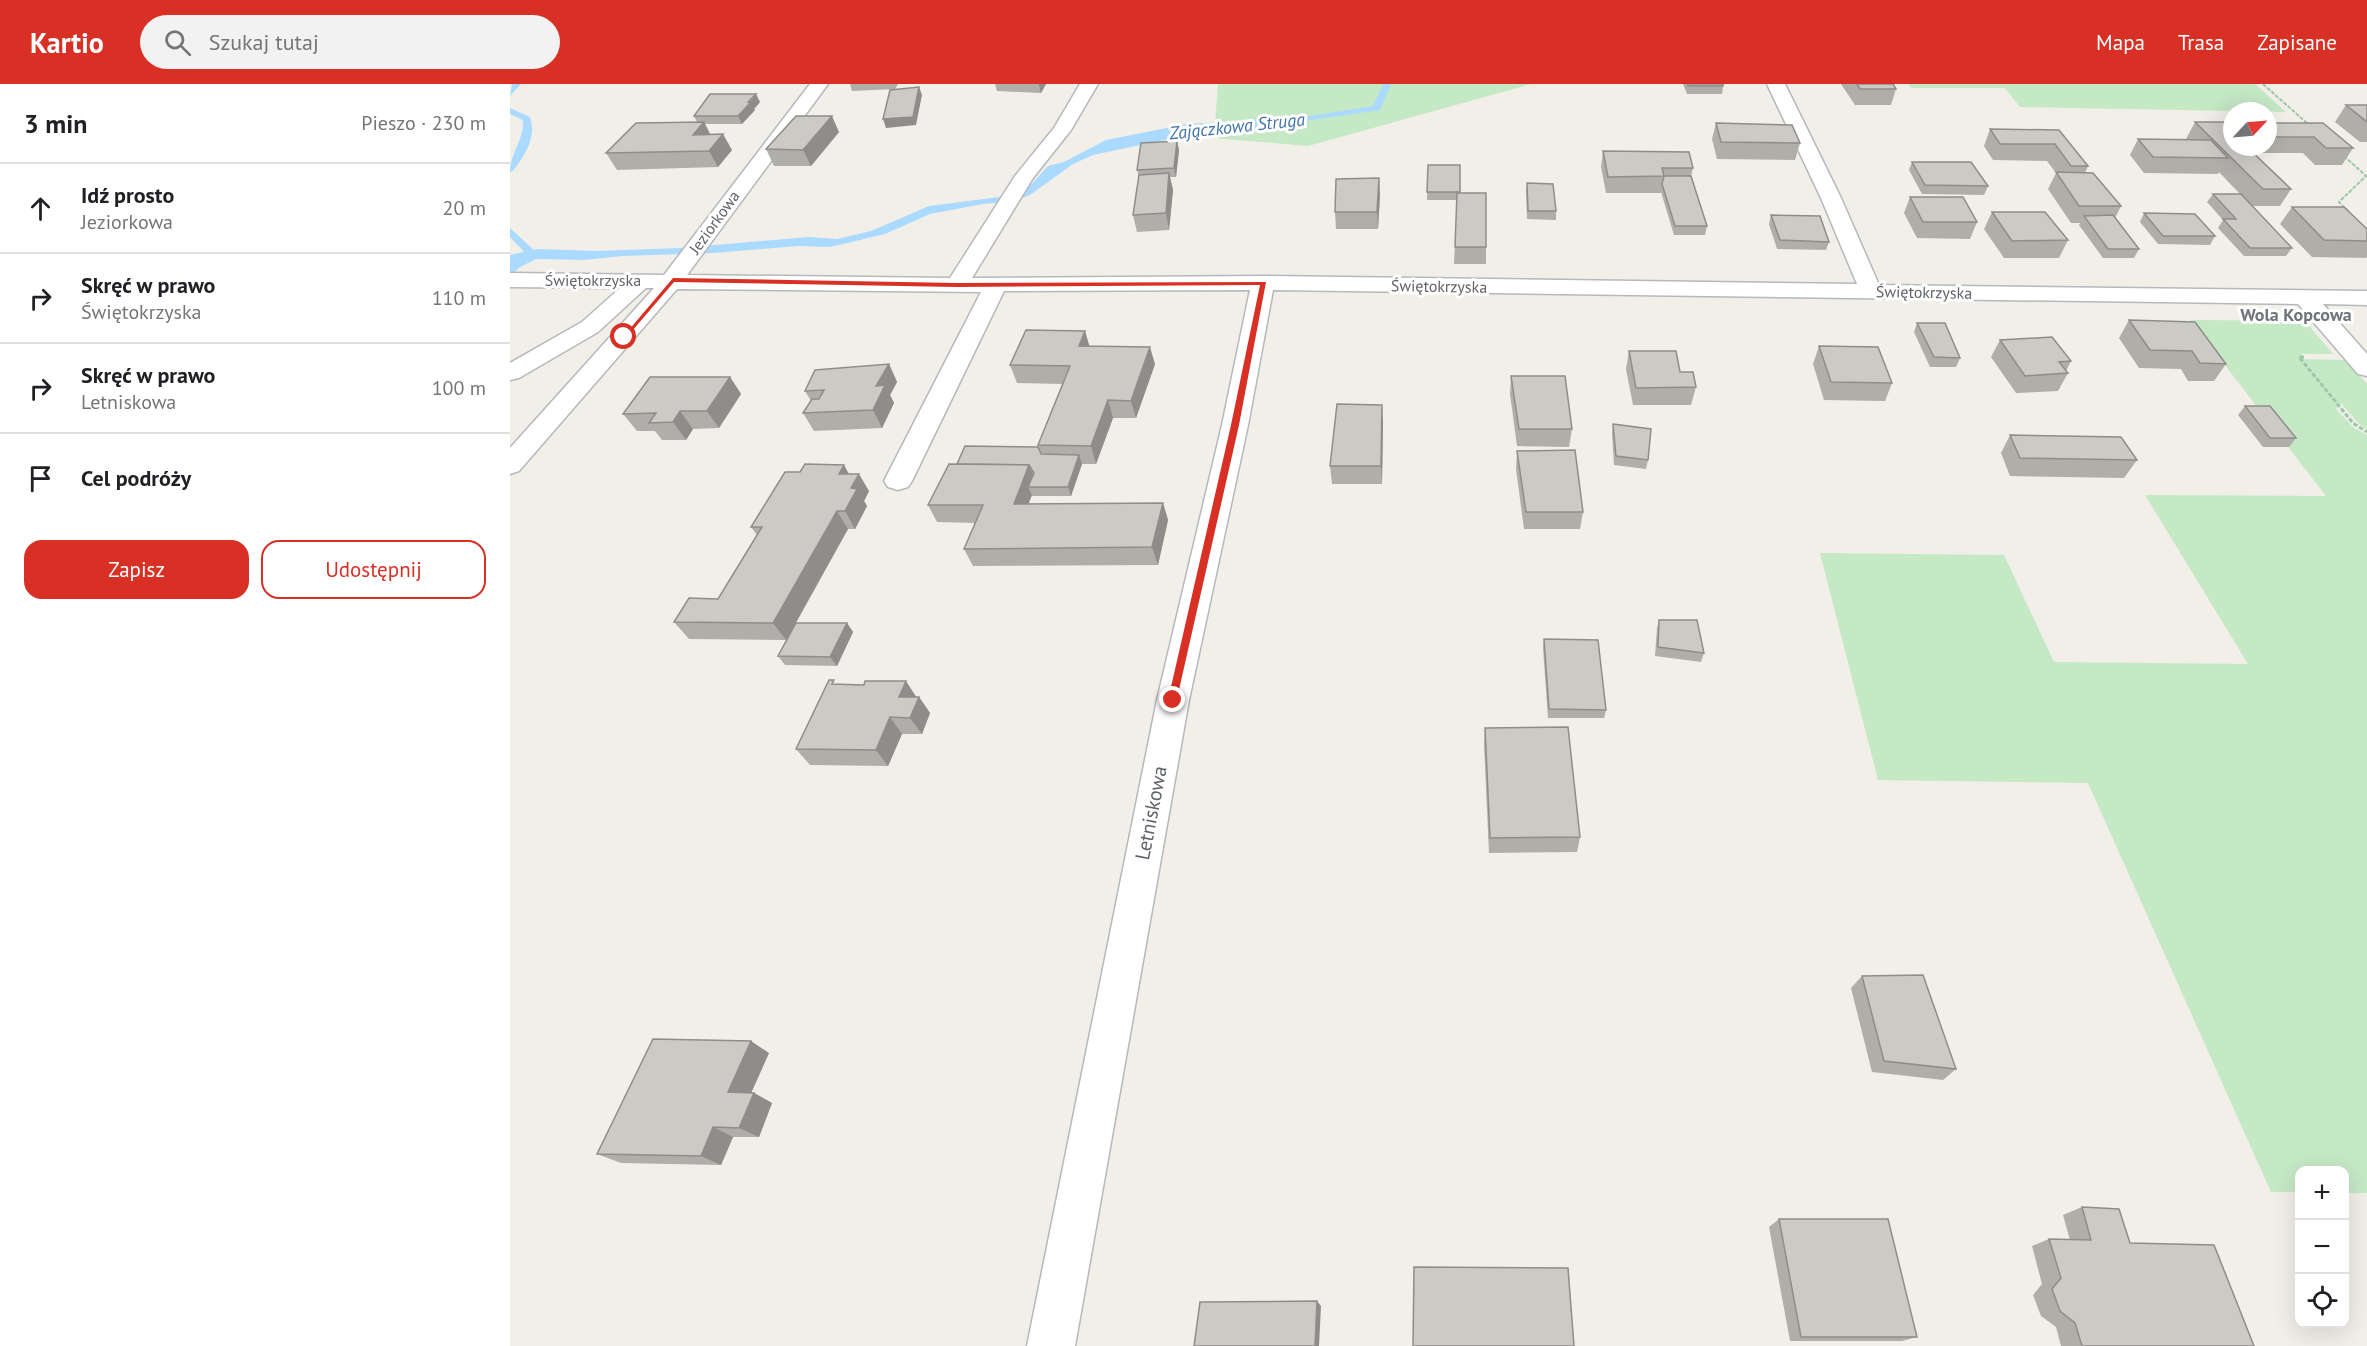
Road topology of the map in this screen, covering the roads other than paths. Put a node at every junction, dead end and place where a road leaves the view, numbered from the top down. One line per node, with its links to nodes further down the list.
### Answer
1 (819, 84): 6 (street, Jeziorkowa)
2 (1089, 84): 8 (street)
3 (1776, 84): 10 (street)
4 (510, 280): 5 (street, Świętokrzyska)
5 (642, 280): 6 (street, Świętokrzyska); 14 (street)
6 (673, 280): 8 (street, Świętokrzyska); 15 (street, Jeziorkowa)
7 (1263, 283): 9 (street, Świętokrzyska); 10 (street, Świętokrzyska); 17 (street, Letniskowa)
8 (957, 285): 9 (street, Świętokrzyska)
9 (996, 285): 16 (street)
10 (1871, 291): 11 (street, Świętokrzyska)
11 (2304, 297): 12 (street, Świętokrzyska); 13 (street)
12 (2367, 298)
13 (2367, 369)
14 (510, 373)
15 (510, 465)
16 (898, 482)
17 (1051, 1346)

